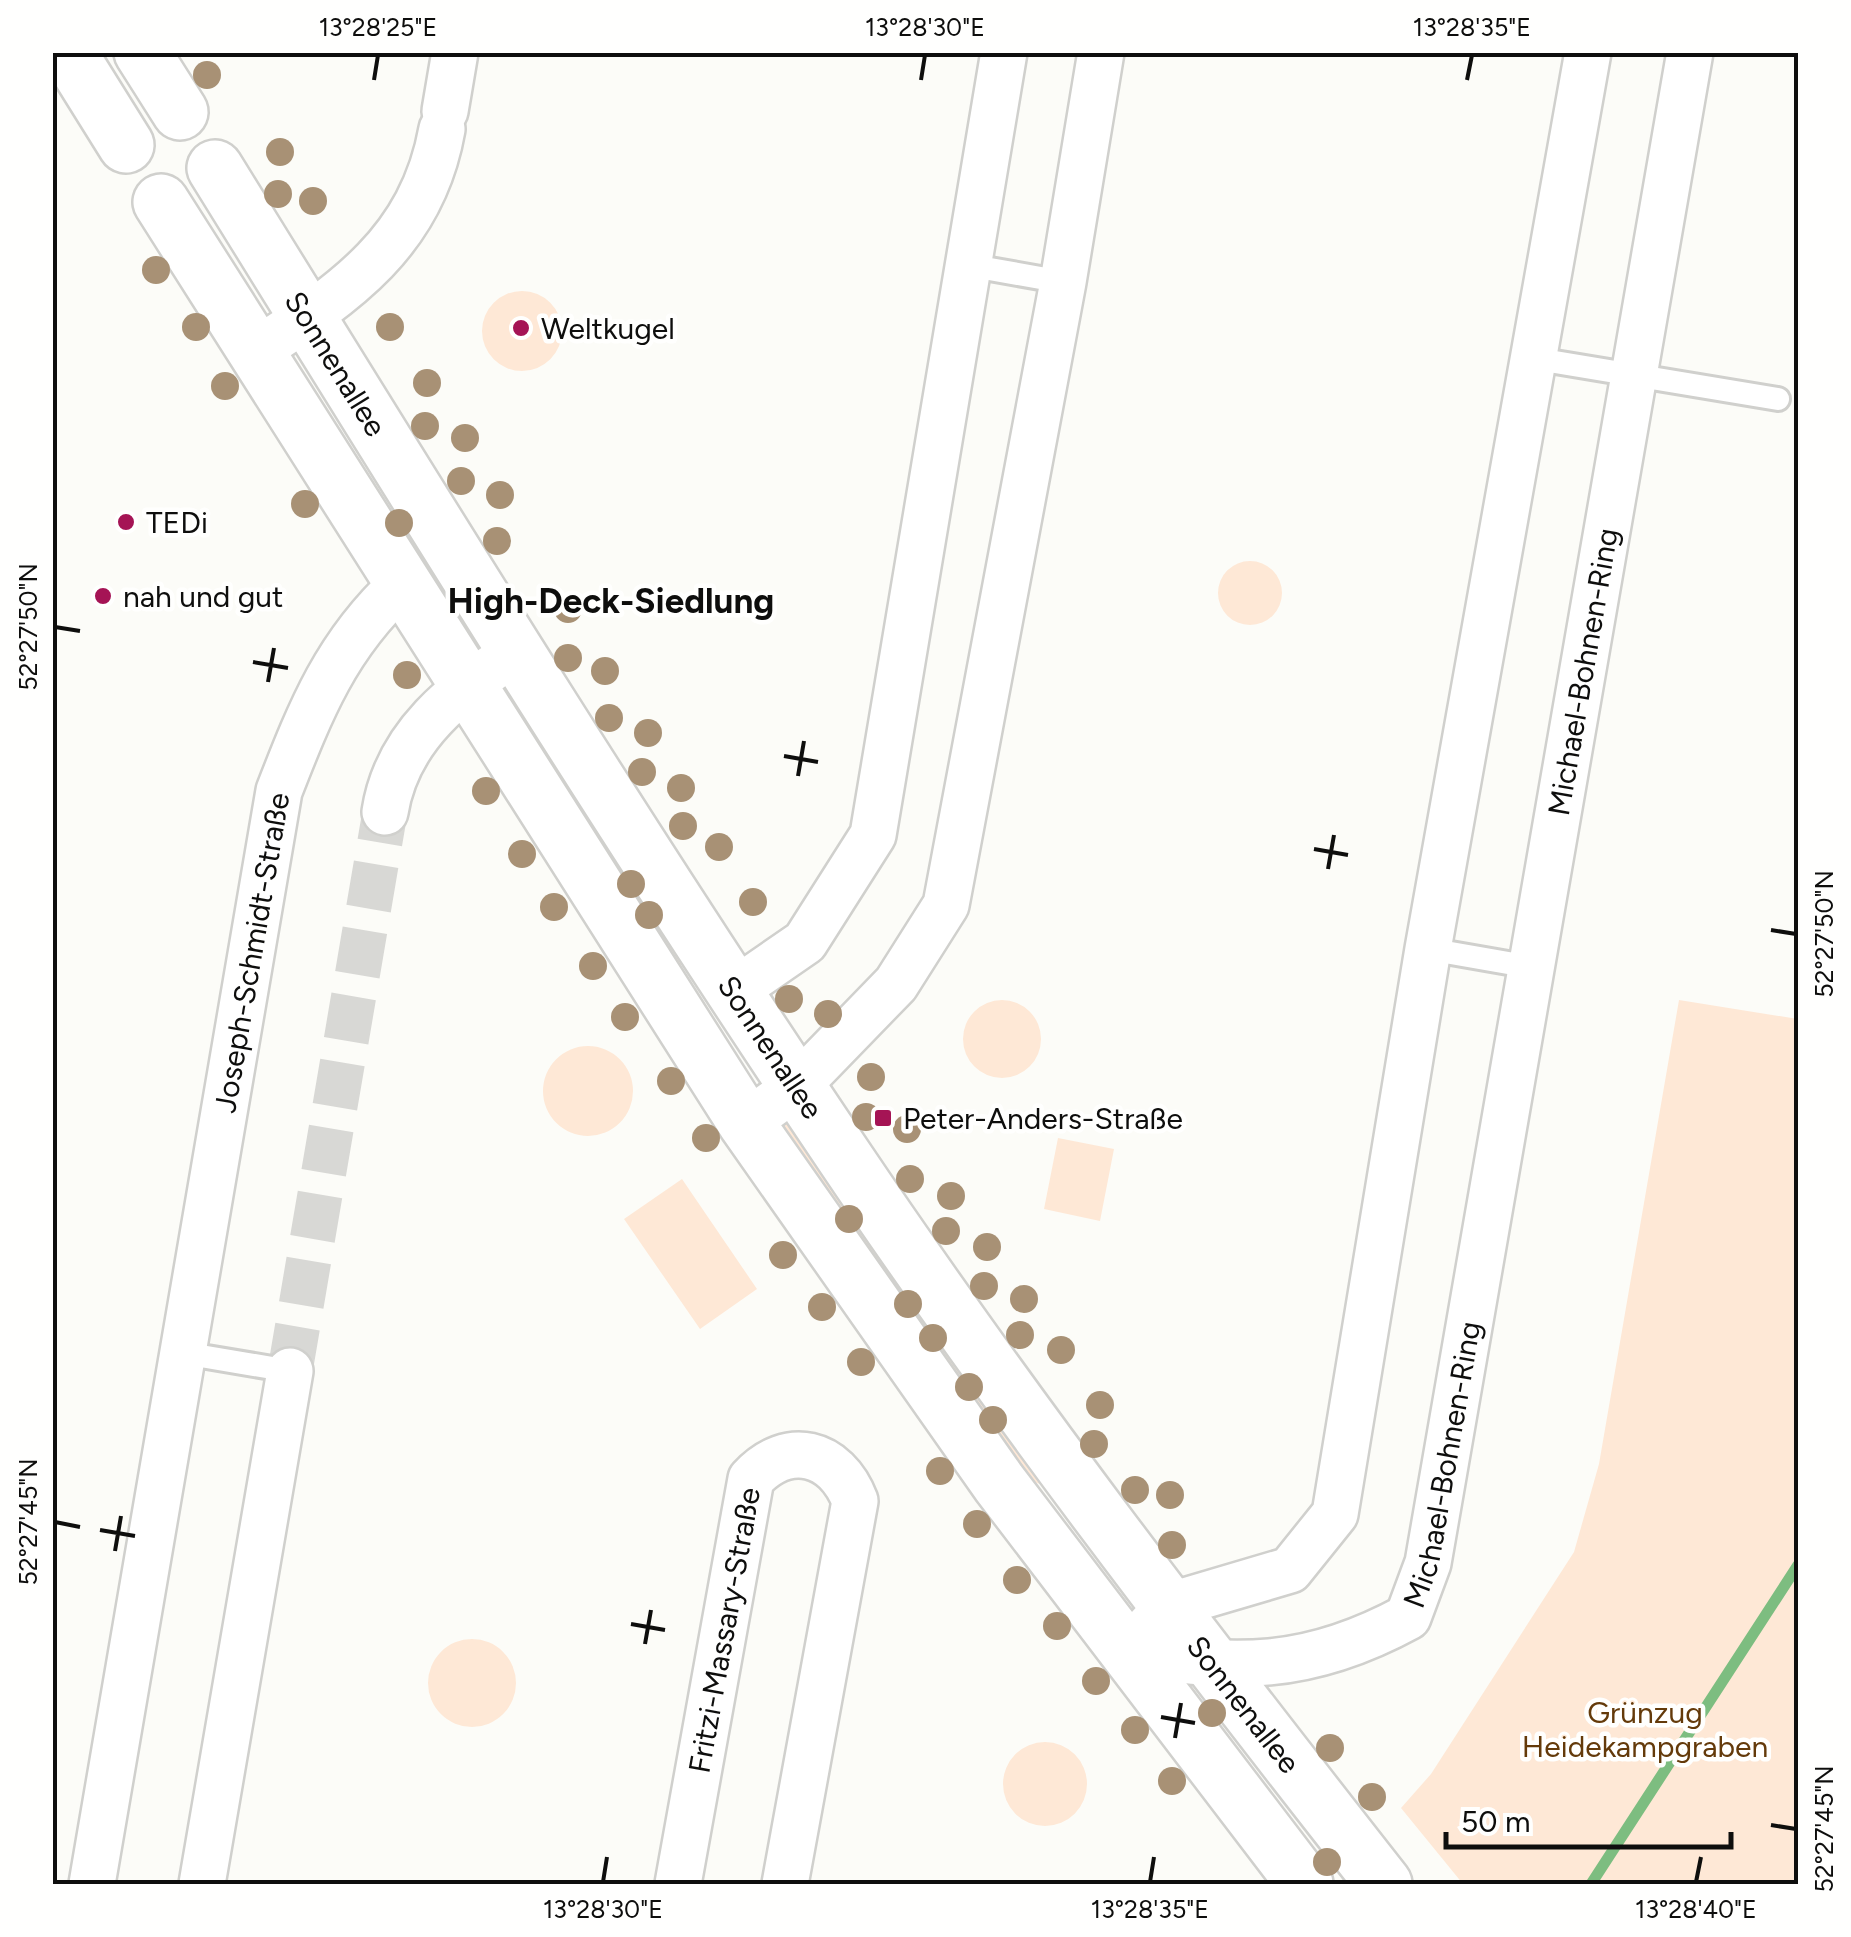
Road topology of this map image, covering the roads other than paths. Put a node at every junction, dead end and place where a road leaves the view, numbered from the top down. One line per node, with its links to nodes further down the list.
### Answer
1 (68, 52): 9 (main road)
2 (142, 52): 8 (main road)
3 (455, 52): 14 (street)
4 (1004, 52): 12 (street)
5 (1101, 52): 13 (street)
6 (1588, 52): 16 (street)
7 (1690, 52): 17 (street, Michael-Bohnen-Ring)
8 (180, 112)
9 (126, 145)
10 (215, 168): 14 (main road, Sonnenallee)
11 (162, 202): 15 (main road, Sonnenallee)
12 (967, 265): 13 (lane); 25 (street)
13 (1063, 282): 26 (street)
14 (308, 317): 15 (street); 20 (main road, Sonnenallee)
15 (256, 351): 19 (main road, Sonnenallee)
16 (1537, 359): 17 (lane); 23 (street)
17 (1633, 376): 18 (lane); 24 (street, Michael-Bohnen-Ring)
18 (1778, 398)
19 (402, 584): 21 (main road, Sonnenallee); 28 (street, Joseph-Schmidt-Straße)
20 (517, 650): 21 (street); 25 (main road, Sonnenallee)
21 (465, 685): 22 (street); 27 (main road, Sonnenallee)
22 (385, 812)
23 (1428, 949): 24 (lane); 30 (street)
24 (1531, 967): 32 (street, Michael-Bohnen-Ring)
25 (734, 991): 26 (main road, Sonnenallee)
26 (797, 1086): 27 (street); 30 (main road, Sonnenallee)
27 (746, 1123): 31 (main road, Sonnenallee)
28 (183, 1353): 29 (lane); 33 (street, Joseph-Schmidt-Straße)
29 (290, 1371): 34 (street)
30 (1168, 1606): 31 (street); 32 (main road, Sonnenallee)
31 (1124, 1652): 32 (street, Michael-Bohnen-Ring); 37 (main road, Sonnenallee)
32 (1212, 1666): 38 (main road, Sonnenallee)
33 (92, 1884)
34 (202, 1884)
35 (678, 1884): 36 (street, Fritzi-Massary-Straße)
36 (785, 1884)
37 (1306, 1884)
38 (1384, 1884)

